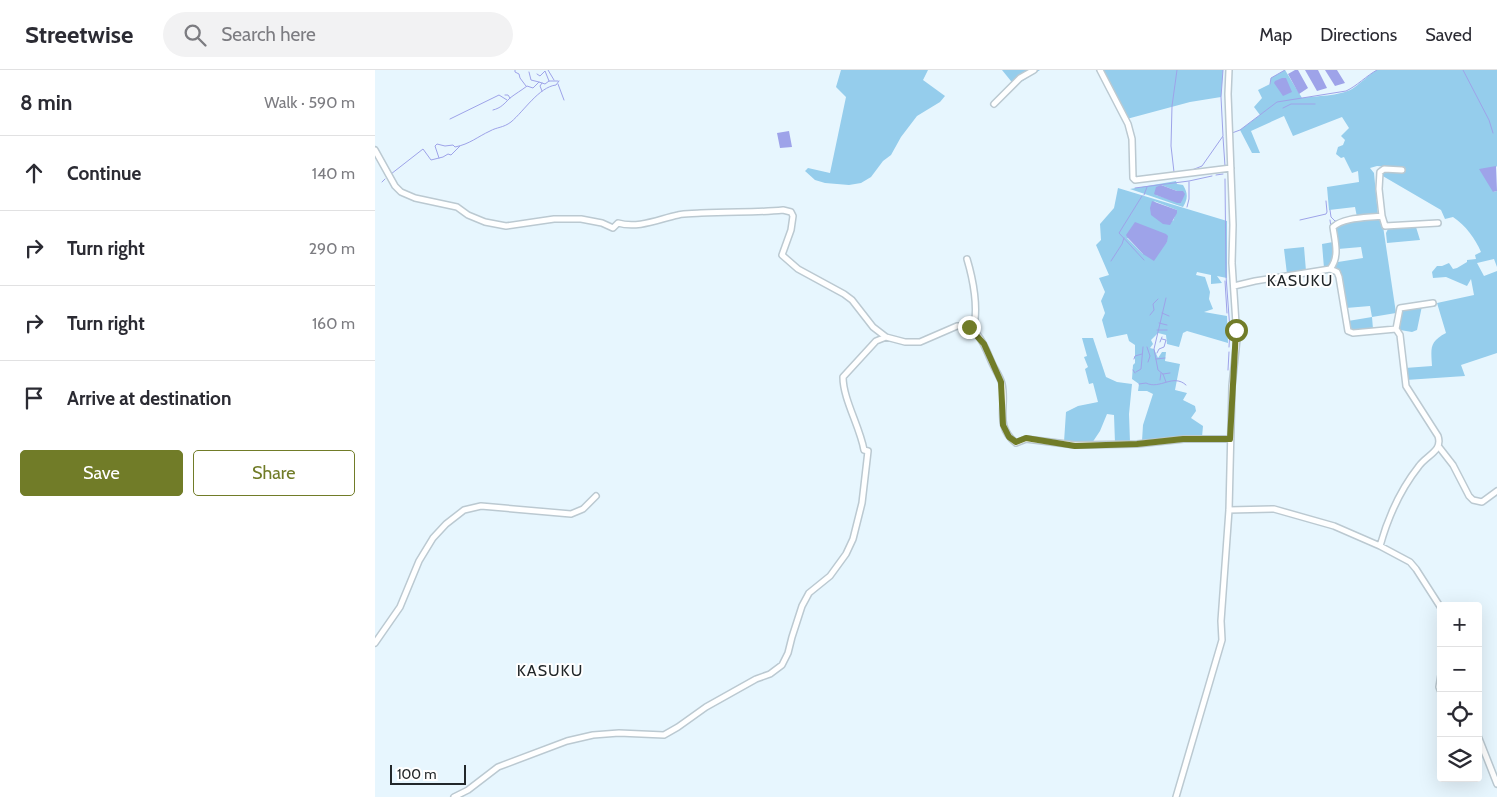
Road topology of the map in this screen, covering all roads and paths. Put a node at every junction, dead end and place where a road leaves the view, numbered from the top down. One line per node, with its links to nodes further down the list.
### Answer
1 (1034, 70): 4 (street)
2 (1100, 70): 6 (street)
3 (1229, 70): 6 (street)
4 (994, 104)
5 (375, 150): 14 (street)
6 (1231, 168): 12 (street)
7 (1402, 170): 8 (street)
8 (1381, 216): 9 (street); 11 (street)
9 (1438, 223)
10 (967, 259): 15 (street)
11 (1330, 269): 12 (street); 16 (street)
12 (1234, 286): 19 (street)
13 (1433, 303): 16 (street)
14 (873, 327): 17 (street); 18 (street)
15 (973, 329): 17 (street); 19 (street)
16 (1396, 329): 20 (street)
17 (886, 337): 18 (street)
18 (877, 341): 29 (street)
19 (1230, 439): 23 (street)
20 (1439, 447): 21 (street); 24 (street)
21 (1497, 492)
22 (596, 496): 26 (street)
23 (1229, 510): 24 (street); 30 (street)
24 (1380, 546): 25 (street)
25 (1437, 602)
26 (375, 643)
27 (1478, 737): 28 (street)
28 (1497, 784)
29 (454, 797)
30 (1176, 797)

